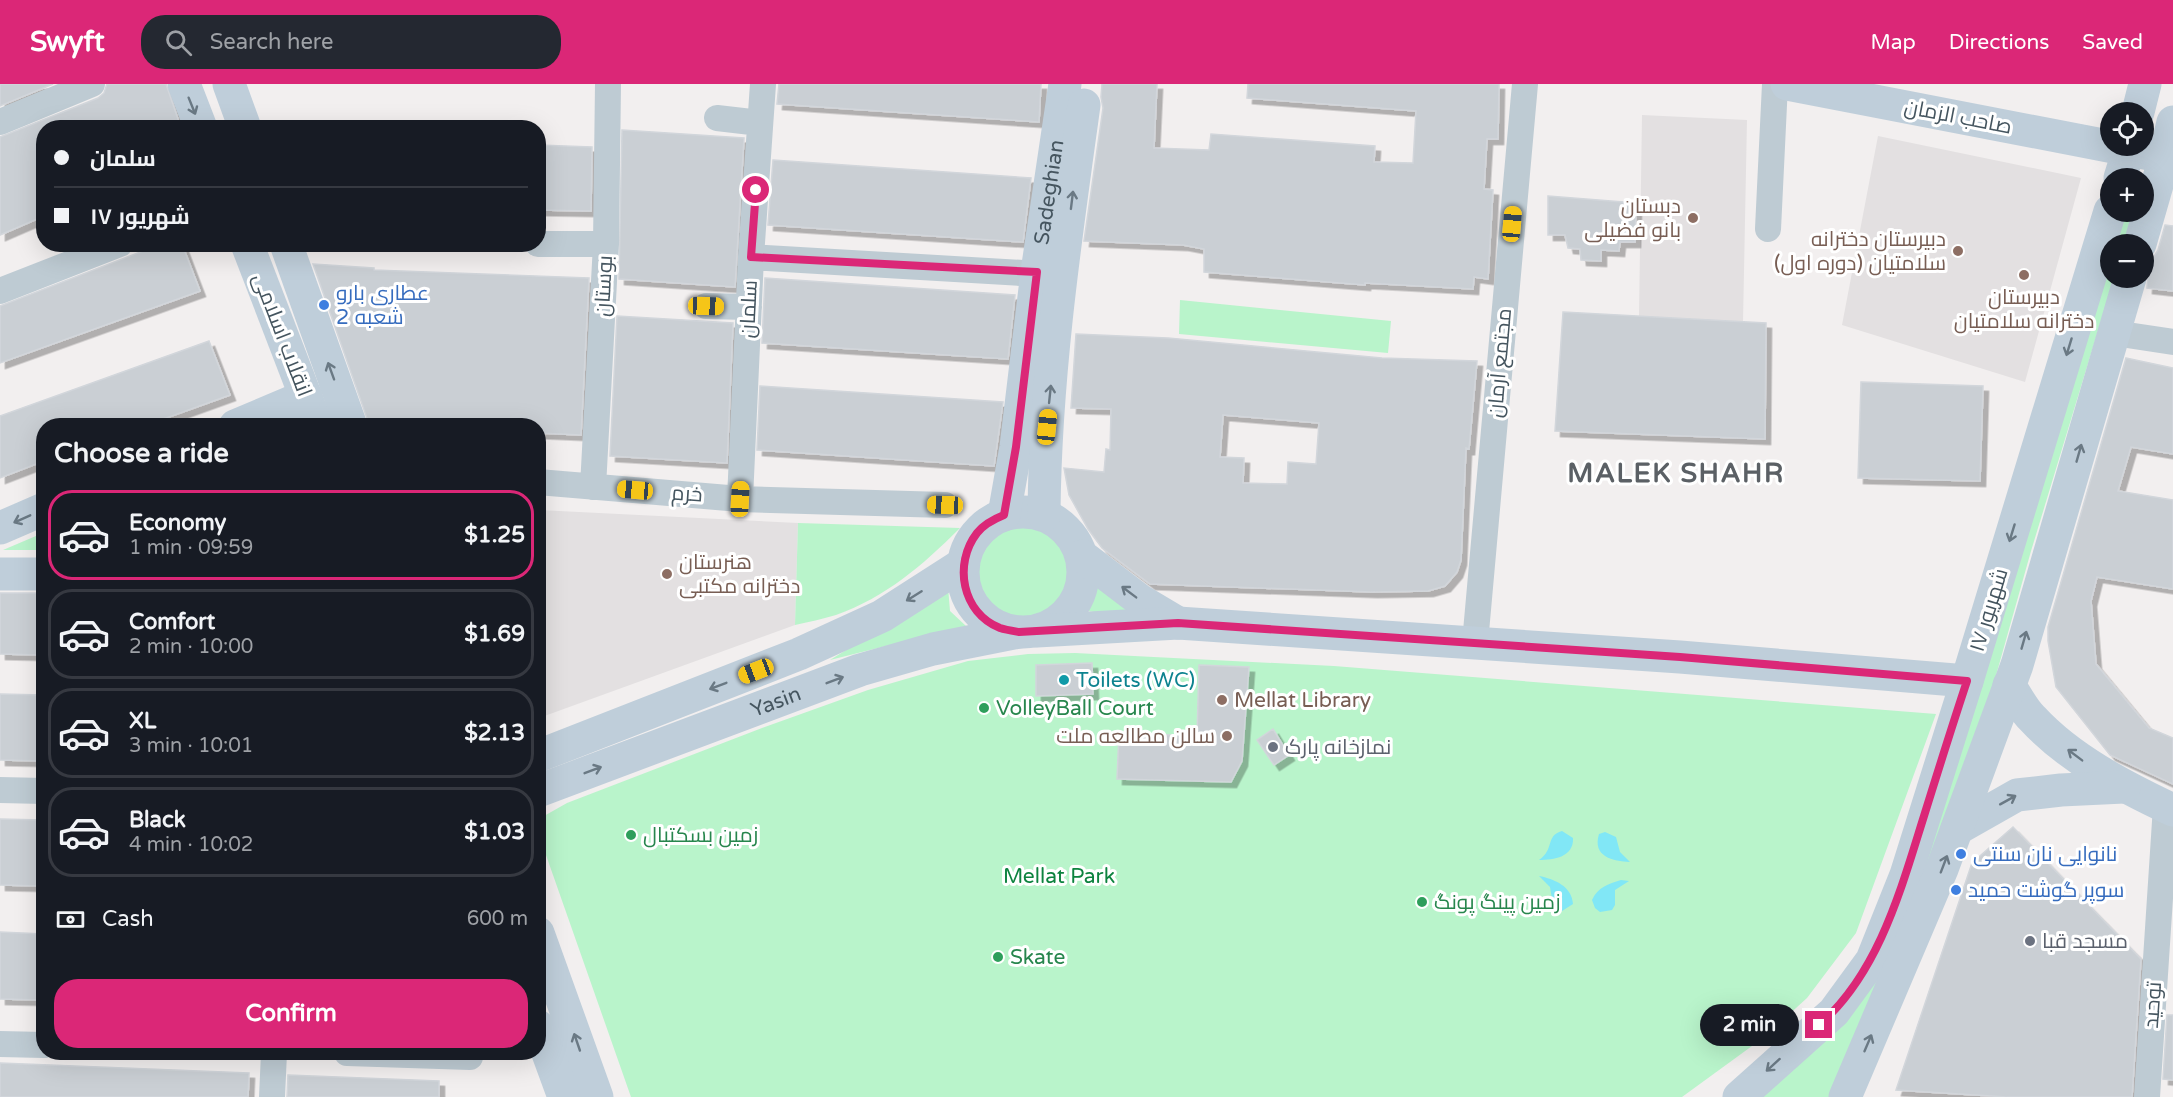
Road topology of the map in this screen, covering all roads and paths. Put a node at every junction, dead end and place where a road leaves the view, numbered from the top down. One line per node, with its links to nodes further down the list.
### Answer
1 (92, 84): 17 (street)
2 (184, 84): 15 (street, one-way to 15)
3 (229, 84): 16 (street)
4 (608, 84): 26 (street, بوستان)
5 (763, 84): 19 (street, سلمان)
6 (1065, 84): 31 (street, Sadeghian)
7 (1087, 84): 31 (street, Sadeghian, one-way to 7)
8 (1525, 84): 55 (street, مجتمع آرمان)
9 (1775, 84): 23 (street)
10 (1787, 84): 12 (street, صاحب الزمان)
11 (2145, 84): 13 (street)
12 (1828, 88): 21 (street, صاحب الزمان)
13 (2140, 102)
14 (717, 118): 19 (street)
15 (198, 120)
16 (242, 120)
17 (0, 122)
18 (2173, 122): 20 (street)
19 (760, 123): 30 (street, سلمان)
20 (2165, 157): 21 (street, صاحب الزمان); 24 (street)
21 (2126, 158)
22 (2106, 222): 56 (street, ۱۷ شهریور, one-way to 56)
23 (1768, 230)
24 (2143, 234)
25 (546, 244): 26 (street)
26 (606, 244): 42 (street, بوستان)
27 (100, 252): 33 (street)
28 (250, 252): 38 (street, انقلاب اسلامی)
29 (289, 252): 40 (street, انقلاب اسلامی, one-way to 29)
30 (751, 257): 31 (street); 35 (street, سلمان)
31 (1050, 274): 46 (street, Sadeghian); 47 (street, Sadeghian, one-way to 31)
32 (2127, 288): 36 (street, ۱۷ شهریور)
33 (0, 291)
34 (706, 306): 35 (street)
35 (749, 307): 43 (street, سلمان)
36 (2114, 333): 37 (street); 57 (street, ۱۷ شهریور, one-way to 36)
37 (2173, 342)
38 (311, 411): 39 (street)
39 (276, 418)
40 (348, 418)
41 (546, 483): 42 (street, خرم)
42 (593, 487): 43 (street, خرم)
43 (740, 499): 44 (street, خرم)
44 (945, 505)
45 (36, 512): 48 (street, one-way to 48)
46 (1004, 515): 47 (street); 50 (street)
47 (1044, 515): 49 (street)
48 (0, 528)
49 (1082, 556): 53 (street, one-way to 49); 54 (street)
50 (963, 564): 54 (street); 58 (street, Yasin, one-way to 58)
51 (0, 574): 52 (street)
52 (36, 574)
53 (1178, 623): 54 (street); 55 (street)
54 (1028, 631): 60 (street, Yasin, one-way to 54)
55 (1475, 643): 56 (street)
56 (1967, 681): 74 (street, ۱۷ شهریور, one-way to 74)
57 (2009, 685): 59 (street, one-way to 57); 64 (street, ۱۷ شهریور)
58 (546, 753)
59 (2124, 787): 63 (street); 64 (street, one-way to 59)
60 (546, 788)
61 (0, 789): 62 (street)
62 (36, 791)
63 (2169, 808): 66 (street, توحید)
64 (1957, 829): 75 (street, ۱۷ شهریور, one-way to 64)
65 (546, 955): 73 (street, one-way to 65)
66 (2163, 987): 76 (street, توحید)
67 (0, 1044): 68 (street)
68 (36, 1045)
69 (546, 1048): 72 (street)
70 (274, 1060): 71 (street)
71 (272, 1097)
72 (564, 1097)
73 (597, 1097)
74 (1739, 1097)
75 (1845, 1097)
76 (2147, 1097)

